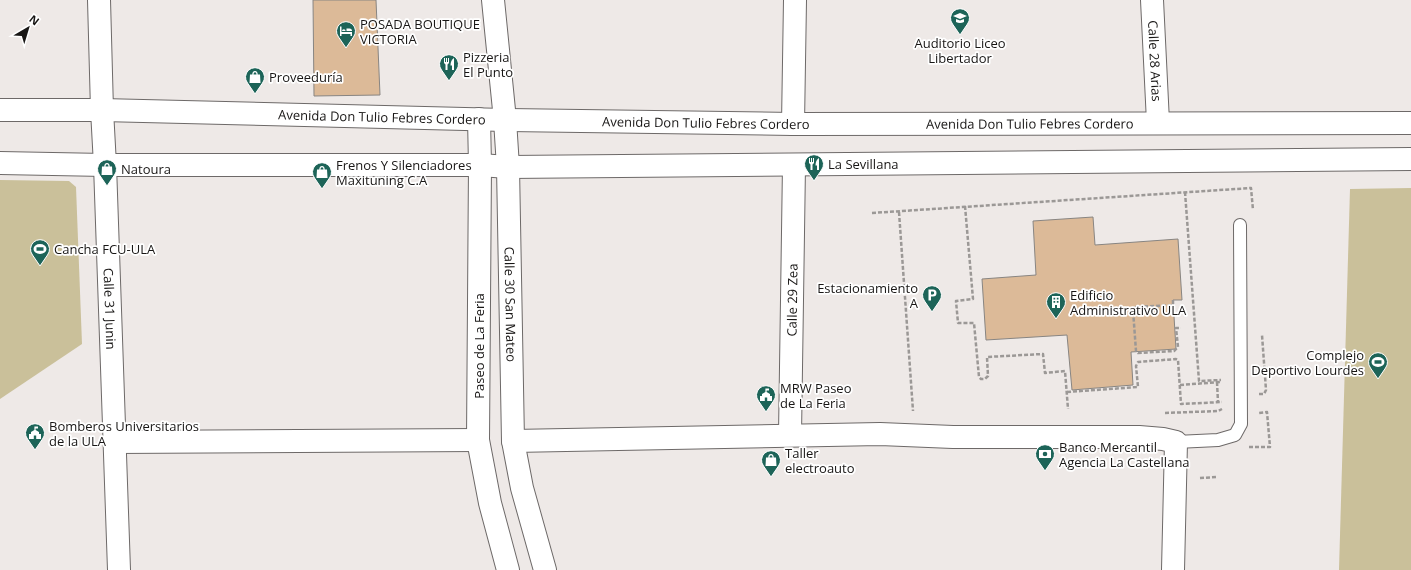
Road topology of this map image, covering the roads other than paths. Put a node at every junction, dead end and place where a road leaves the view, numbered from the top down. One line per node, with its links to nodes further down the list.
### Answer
1 (99, 0): 6 (street, Calle 31 Junin)
2 (493, 0): 8 (street)
3 (796, 0): 11 (street)
4 (1152, 0): 9 (street, Calle 28 Arias)
5 (0, 110): 6 (street, Avenida Don Tulio Febres Cordero)
6 (102, 110): 7 (street, Avenida Don Tulio Febres Cordero); 14 (street, Calle 31 Junin)
7 (479, 119): 8 (street, Avenida Don Tulio Febres Cordero); 15 (street, Paseo de La Feria)
8 (505, 120): 11 (street, Avenida Don Tulio Febres Cordero); 17 (street, Calle 30 San Mateo)
9 (1158, 122): 10 (street, Avenida Don Tulio Febres Cordero); 11 (street, Avenida Don Tulio Febres Cordero)
10 (1411, 123)
11 (793, 124)
12 (1411, 159): 16 (street)
13 (0, 163): 14 (street)
14 (106, 165): 15 (street); 22 (street, Calle 31 Junin)
15 (480, 165): 17 (street); 20 (street, Paseo de La Feria)
16 (794, 165): 17 (street); 19 (street, Calle 29 Zea)
17 (508, 167): 21 (street, Calle 30 San Mateo)
18 (1240, 225): 23 (lane)
19 (790, 435): 21 (street); 23 (street)
20 (478, 440): 22 (street); 25 (street, Paseo de La Feria)
21 (513, 441): 26 (street)
22 (115, 442): 24 (street, Calle 31 Junin)
23 (1176, 442): 27 (street)
24 (119, 570)
25 (508, 570)
26 (545, 570)
27 (1173, 570)

